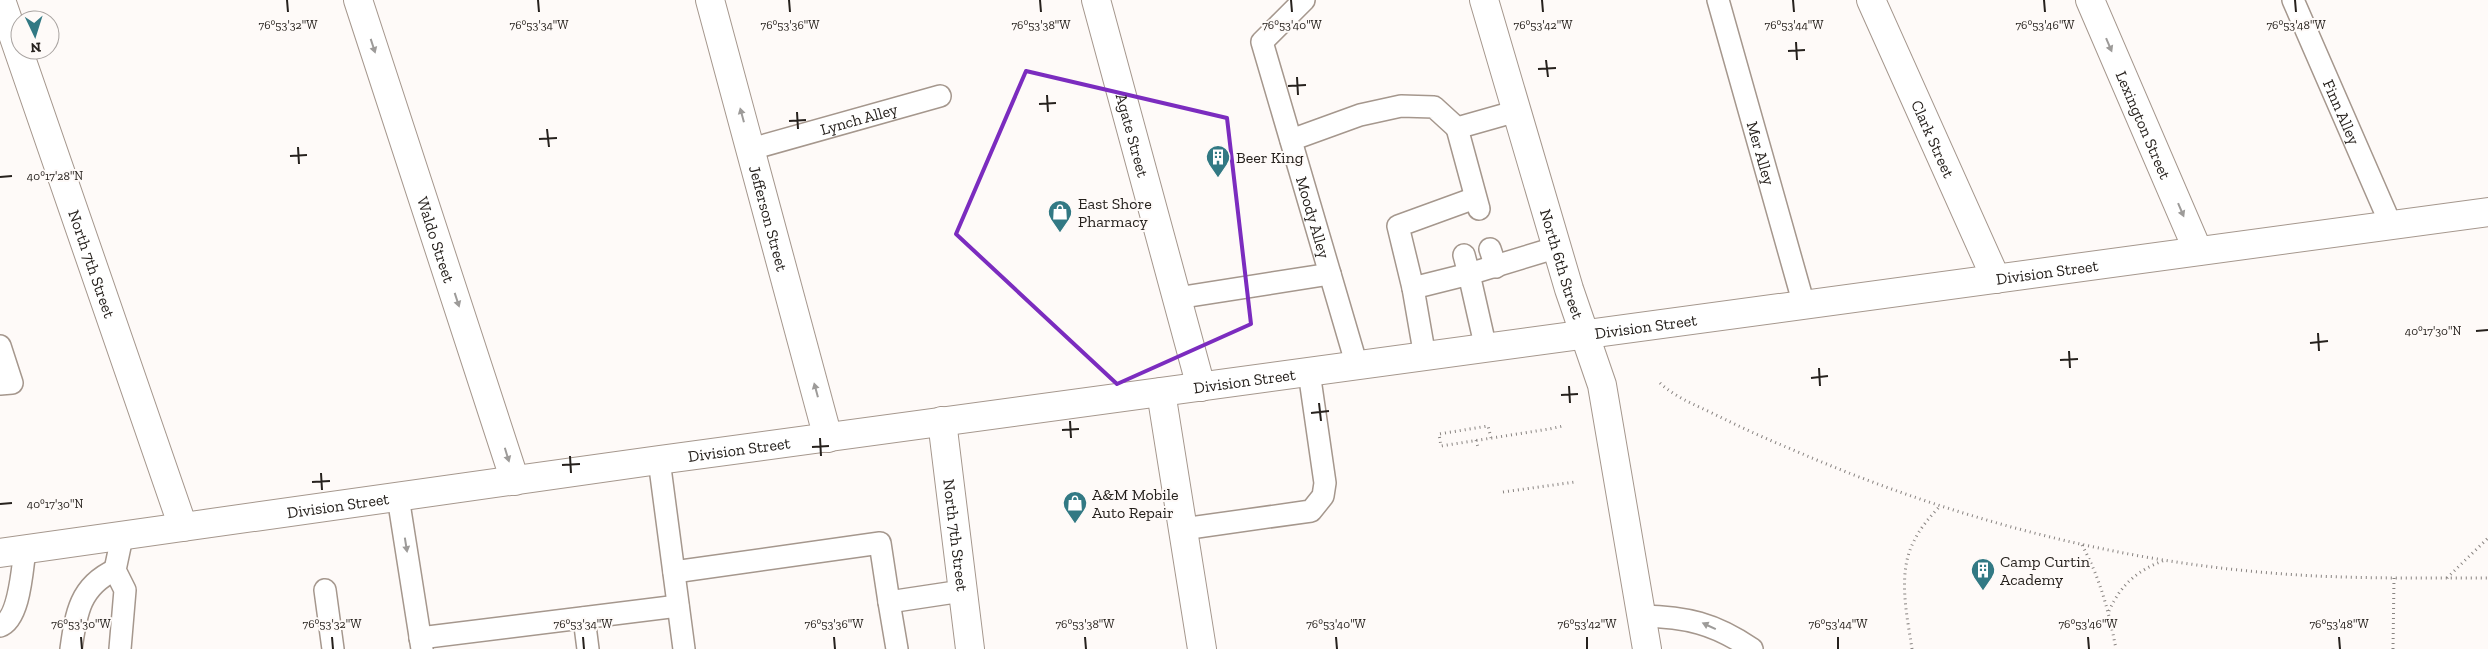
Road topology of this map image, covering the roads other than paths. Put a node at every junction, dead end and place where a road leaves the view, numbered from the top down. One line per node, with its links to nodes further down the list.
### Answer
1 (1, 0): 40 (main road, North 7th Street)
2 (358, 0): 38 (main road, Waldo Street, one-way to 38)
3 (710, 0): 15 (main road, Jefferson Street, one-way to 3)
4 (1096, 0): 24 (main road, Agate Street)
5 (1304, 0): 14 (lane, Moody Alley)
6 (1484, 0): 12 (main road, North 6th Street)
7 (1718, 0): 25 (lane, Mer Alley)
8 (1871, 0): 22 (main road, Clark Street)
9 (2090, 0): 19 (main road, Lexington Street, one-way to 19)
10 (2293, 0): 17 (lane, Finn Alley)
11 (940, 96): 15 (lane, Lynch Alley)
12 (1517, 111): 13 (lane); 18 (main road, North 6th Street)
13 (1457, 128): 14 (lane); 23 (lane)
14 (1291, 140): 21 (lane, Moody Alley)
15 (751, 149): 36 (main road, Jefferson Street, one-way to 15)
16 (2488, 212): 17 (main road, Division Street)
17 (2391, 225): 19 (main road, Division Street)
18 (1558, 247): 20 (lane); 26 (main road, North 6th Street)
19 (2198, 251): 22 (main road, Division Street)
20 (1466, 264): 23 (lane); 28 (lane)
21 (1330, 274): 24 (lane); 30 (lane, Moody Alley)
22 (1996, 279): 25 (main road, Division Street)
23 (1413, 288): 29 (lane)
24 (1177, 298): 33 (main road, Agate Street)
25 (1804, 305): 26 (main road, Division Street)
26 (1586, 336): 28 (main road, Division Street); 50 (main road, North 6th Street)
27 (0, 346): 32 (lane)
28 (1486, 349): 29 (main road, Division Street)
29 (1425, 357): 30 (main road, Division Street)
30 (1357, 366): 31 (main road, Division Street)
31 (1309, 372): 33 (main road, Division Street); 41 (lane)
32 (0, 384)
33 (1201, 387): 34 (main road, Division Street)
34 (1161, 392): 35 (main road, Division Street); 41 (main road)
35 (942, 422): 36 (main road, Division Street); 47 (main road, North 7th Street)
36 (828, 438): 37 (main road, Division Street)
37 (659, 460): 38 (main road, Division Street); 45 (lane)
38 (515, 481): 39 (main road, Division Street)
39 (398, 497): 40 (main road, Division Street); 53 (lane, one-way to 53)
40 (183, 527): 42 (main road, Division Street)
41 (1183, 529): 60 (main road)
42 (122, 537): 43 (main road, Division Street); 44 (lane)
43 (12, 552): 51 (lane)
44 (115, 570): 54 (lane); 55 (lane)
45 (674, 572): 48 (lane); 49 (lane)
46 (324, 590): 56 (lane)
47 (962, 591): 48 (lane); 59 (main road, North 7th Street)
48 (889, 602): 58 (lane)
49 (678, 606): 52 (lane); 57 (lane)
50 (1642, 616): 61 (main road, North 6th Street); 62 (lane, one-way to 50)
51 (0, 626)
52 (583, 639): 53 (lane)
53 (421, 643)
54 (71, 649)
55 (120, 649)
56 (333, 649)
57 (684, 649)
58 (897, 649)
59 (970, 649)
60 (1202, 649)
61 (1647, 649)
62 (1752, 649)

